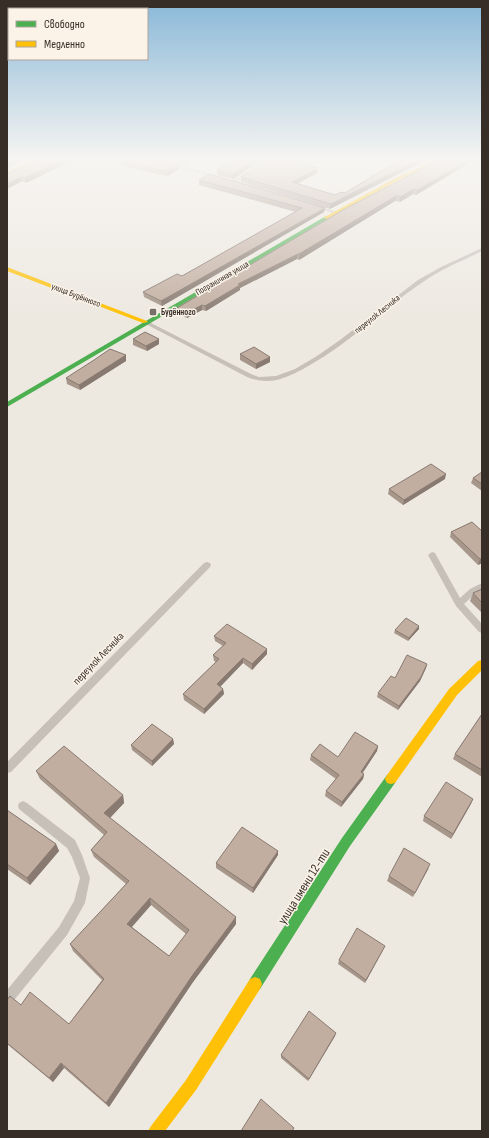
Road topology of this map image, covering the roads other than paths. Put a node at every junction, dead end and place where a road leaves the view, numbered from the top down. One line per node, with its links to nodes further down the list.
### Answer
1 (337, 213): 4 (street, Пограничная улица)
2 (482, 249): 4 (lane, переулок Лесника)
3 (7, 269): 4 (street, улица Будённого)
4 (145, 322): 5 (street, Пограничная улица)
5 (7, 405)
6 (432, 555): 9 (lane)
7 (207, 565): 12 (lane, переулок Лесника)
8 (482, 586): 9 (lane)
9 (459, 604): 10 (lane)
10 (482, 630)
11 (482, 664): 15 (street, улица имени 12-ти)
12 (8, 767)
13 (23, 806): 14 (lane)
14 (7, 1000)
15 (156, 1131)

